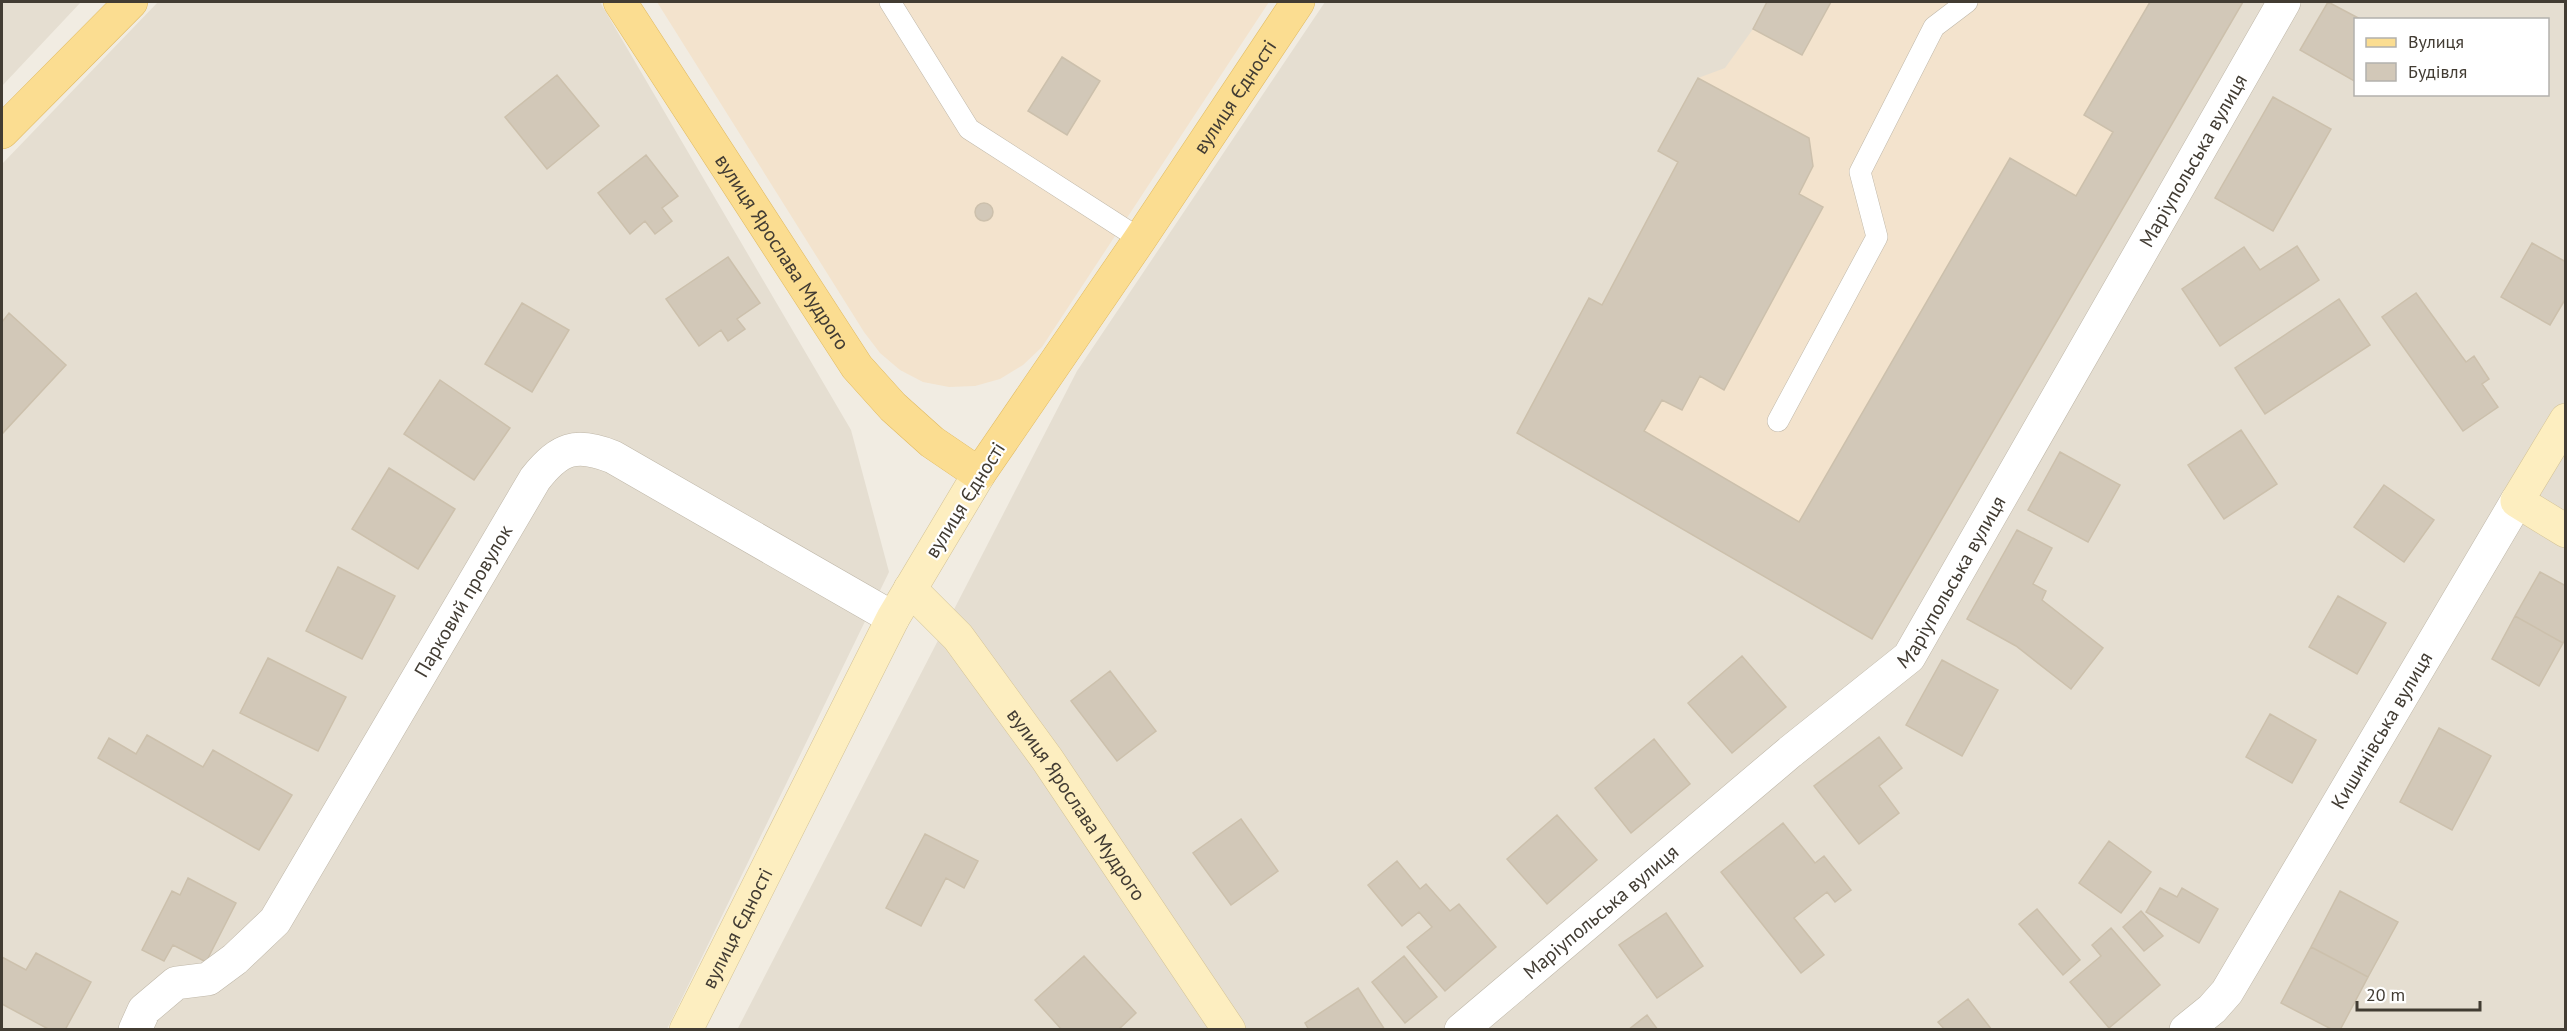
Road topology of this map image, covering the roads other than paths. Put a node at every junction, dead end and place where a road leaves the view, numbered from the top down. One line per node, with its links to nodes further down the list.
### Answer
1 (131, 2): 7 (main road)
2 (620, 2): 11 (main road, вулиця Ярослава Мудрого)
3 (890, 2): 8 (lane)
4 (1298, 2): 8 (main road, вулиця Єдності)
5 (1967, 2): 10 (lane)
6 (2284, 2): 20 (street, Маріупольська вулиця)
7 (2, 132)
8 (1140, 239): 11 (main road, вулиця Єдності)
9 (2565, 420): 12 (street, Кишинівська вулиця)
10 (1778, 421)
11 (979, 474): 14 (street, вулиця Єдності)
12 (2517, 501): 13 (street); 16 (street, Кишинівська вулиця)
13 (2565, 531)
14 (910, 589): 15 (street, вулиця Єдності); 19 (street, вулиця Ярослава Мудрого)
15 (893, 618): 17 (street, Парковий провулок); 18 (street, вулиця Єдності)
16 (2200, 1025)
17 (135, 1029)
18 (686, 1029)
19 (1228, 1029)
20 (1461, 1029)

